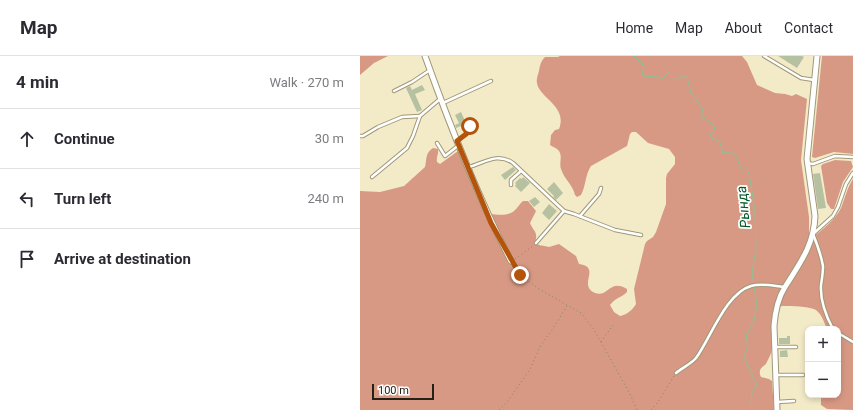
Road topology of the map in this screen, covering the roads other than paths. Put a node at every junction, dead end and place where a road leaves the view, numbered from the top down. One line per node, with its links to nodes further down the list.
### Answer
1 (425, 56): 4 (street)
2 (764, 56): 5 (lane)
3 (817, 56): 5 (street)
4 (430, 70): 7 (lane); 8 (street)
5 (814, 80): 15 (street)
6 (491, 81): 8 (lane)
7 (394, 92)
8 (442, 101): 9 (lane); 13 (street)
9 (420, 116): 11 (lane); 19 (lane)
10 (470, 126): 13 (lane)
11 (360, 136)
12 (437, 143): 13 (lane)
13 (458, 143): 16 (street)
14 (853, 157): 15 (lane)
15 (807, 163): 24 (street)
16 (468, 167): 17 (lane); 27 (street)
17 (521, 171): 20 (lane); 22 (lane)
18 (853, 173): 24 (lane)
19 (372, 177)
20 (510, 185)
21 (601, 188): 23 (lane)
22 (564, 211): 23 (lane); 26 (lane)
23 (580, 216): 25 (lane)
24 (813, 234): 28 (street); 29 (lane)
25 (641, 236)
26 (536, 243)
27 (512, 261)
28 (786, 286): 32 (street); 34 (lane)
29 (832, 326)
30 (841, 335): 31 (lane)
31 (852, 343)
32 (775, 347): 33 (lane); 35 (street)
33 (796, 347)
34 (676, 373)
35 (776, 375): 36 (lane); 38 (street)
36 (803, 375)
37 (794, 401): 38 (lane)
38 (776, 402): 39 (street)
39 (777, 410)

